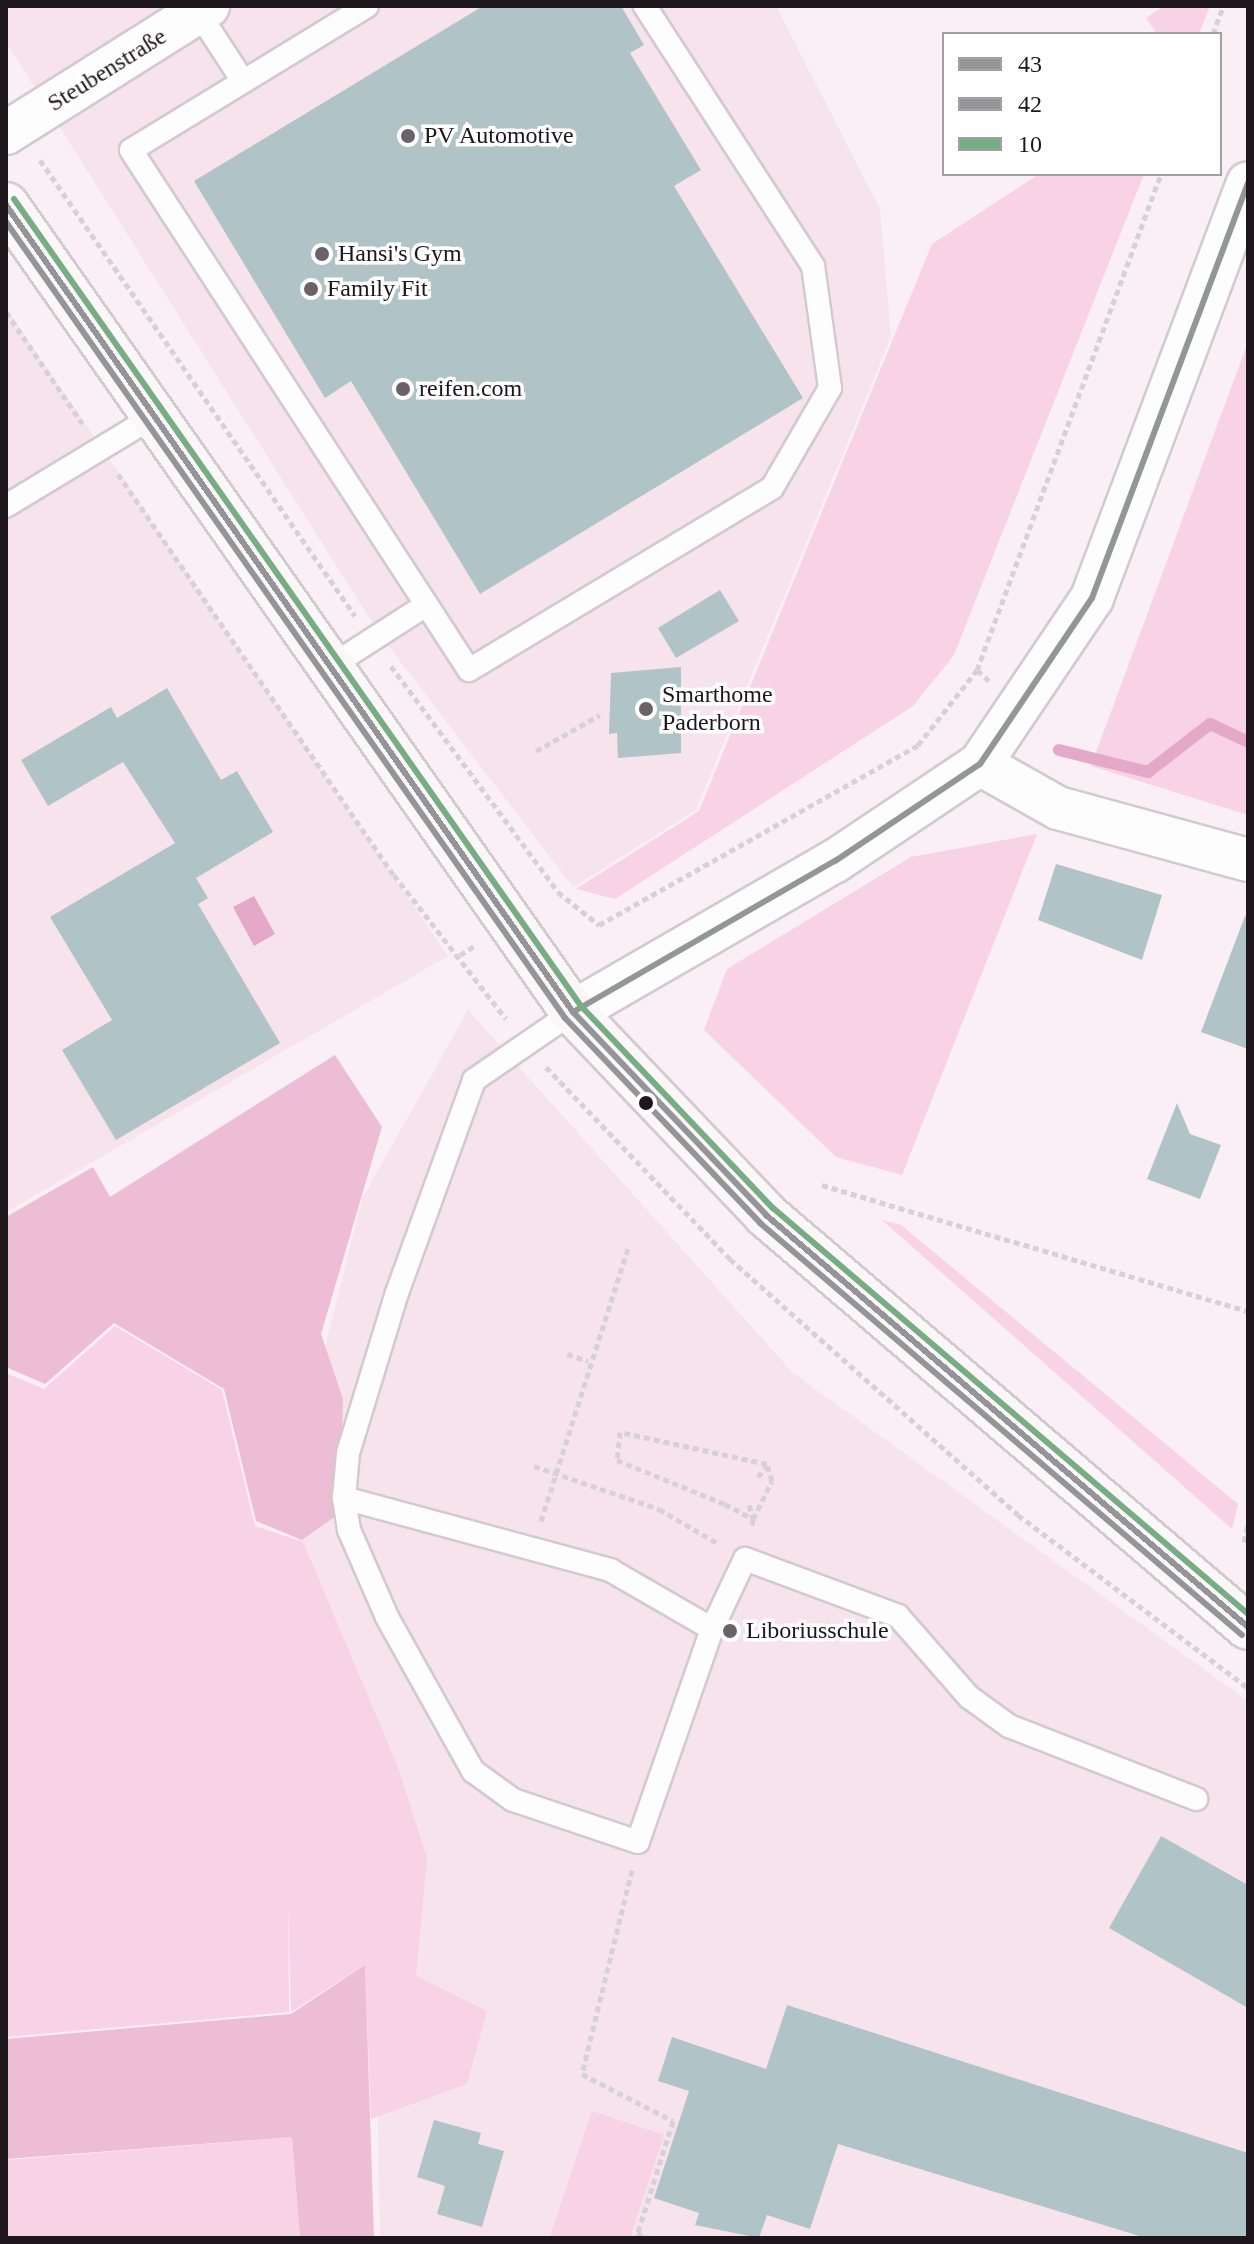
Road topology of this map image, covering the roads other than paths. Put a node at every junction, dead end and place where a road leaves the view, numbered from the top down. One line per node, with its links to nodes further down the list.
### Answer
1 (367, 6): 4 (lane)
2 (645, 6): 10 (lane)
3 (203, 9): 4 (lane); 5 (street, Steubenstraße)
4 (243, 81): 10 (lane)
5 (11, 130)
6 (1248, 183): 12 (street)
7 (6, 205): 8 (street)
8 (153, 417): 9 (lane); 11 (street)
9 (6, 506)
10 (426, 605): 11 (lane)
11 (328, 668): 14 (street)
12 (980, 764): 13 (street); 14 (street)
13 (1248, 860)
14 (573, 1012): 15 (lane); 16 (street)
15 (344, 1498): 17 (lane); 17 (lane)
16 (1248, 1627)
17 (712, 1629): 18 (lane)
18 (1196, 1799)

